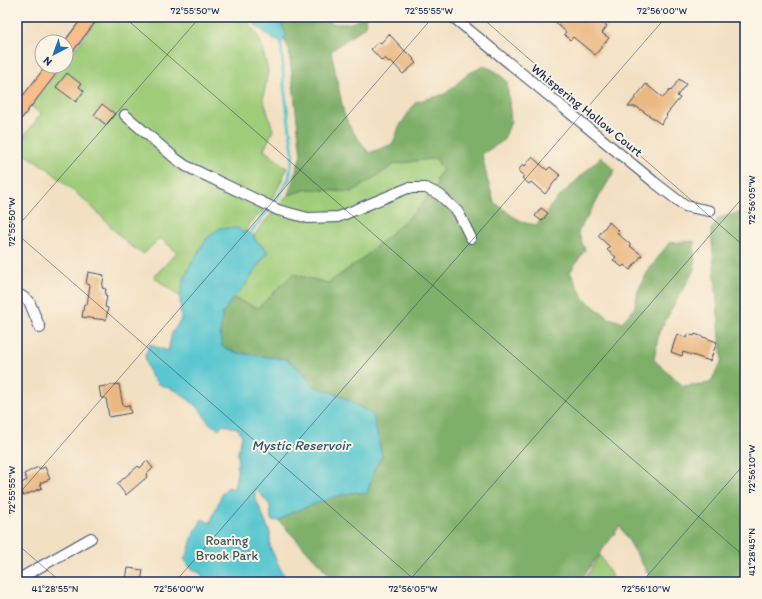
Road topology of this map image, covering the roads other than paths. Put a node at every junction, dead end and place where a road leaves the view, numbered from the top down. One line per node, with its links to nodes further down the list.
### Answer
1 (91, 17): 3 (main road)
2 (453, 17): 7 (street, Whispering Hollow Court)
3 (74, 39)
4 (48, 74): 5 (main road)
5 (17, 114)
6 (124, 115): 8 (street)
7 (710, 211)
8 (471, 238)
9 (17, 293): 10 (street)
10 (40, 328)
11 (91, 538): 12 (street)
12 (17, 580)

